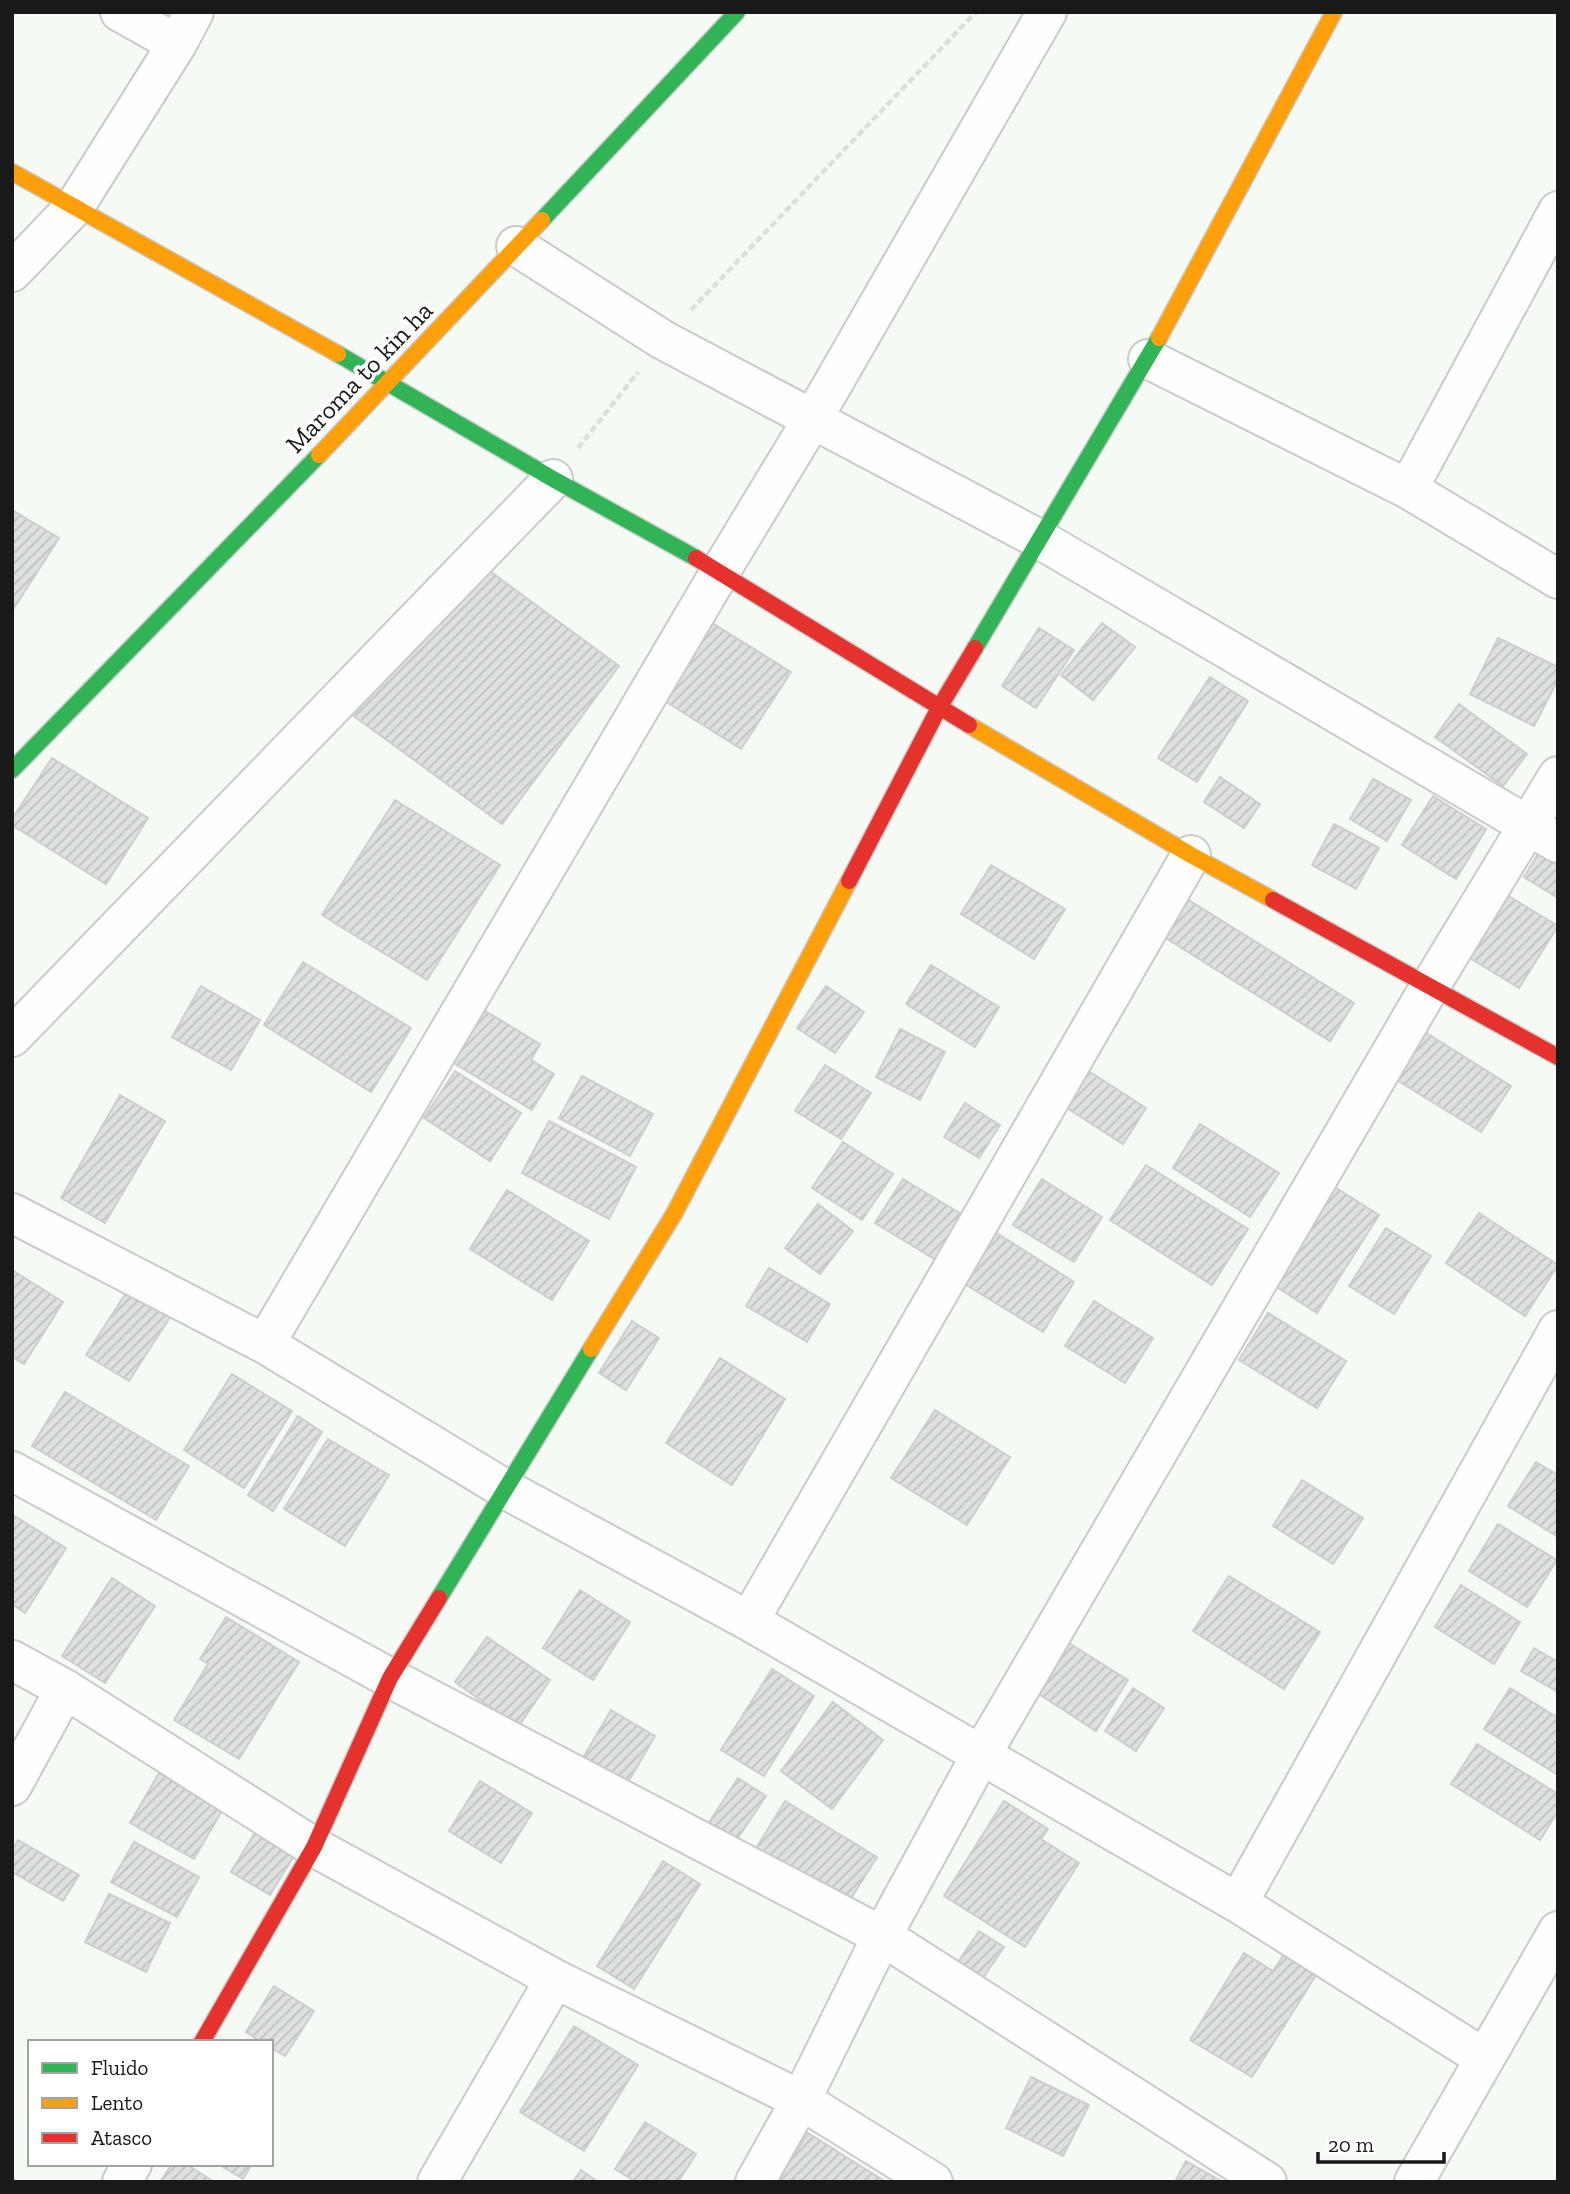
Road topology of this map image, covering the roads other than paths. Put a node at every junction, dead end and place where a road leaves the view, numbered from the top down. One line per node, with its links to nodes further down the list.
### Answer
1 (120, 12): 5 (street)
2 (737, 12): 9 (street, Maroma to kin ha)
3 (1047, 12): 13 (street)
4 (1334, 12): 11 (street)
5 (186, 28): 7 (street)
6 (12, 172): 7 (street)
7 (75, 206): 10 (street); 12 (street)
8 (1558, 211): 15 (street)
9 (516, 246): 12 (street, Maroma to kin ha); 13 (street)
10 (12, 272)
11 (1148, 359): 15 (street); 16 (street)
12 (389, 383): 14 (street); 20 (street, Maroma to kin ha)
13 (812, 419): 16 (street); 17 (street)
14 (553, 479): 17 (street); 25 (street)
15 (1408, 489): 18 (street)
16 (1041, 540): 19 (street); 22 (street)
17 (720, 572): 19 (street); 29 (street)
18 (1558, 579)
19 (939, 708): 23 (street); 31 (street)
20 (12, 770)
21 (1558, 776): 22 (street)
22 (1542, 834): 24 (street)
23 (1191, 855): 24 (street); 32 (street)
24 (1429, 988): 26 (street); 36 (street)
25 (12, 1037)
26 (1558, 1057)
27 (12, 1213): 29 (street)
28 (1558, 1330): 39 (street)
29 (265, 1344): 31 (street)
30 (12, 1471): 34 (street)
31 (505, 1489): 32 (street); 34 (street)
32 (749, 1621): 36 (street)
33 (12, 1660): 35 (street)
34 (390, 1678): 38 (street); 41 (street)
35 (65, 1689): 37 (street); 38 (street)
36 (981, 1755): 39 (street); 41 (street)
37 (12, 1786)
38 (314, 1847): 42 (street); 43 (street)
39 (1238, 1903): 44 (street)
40 (1558, 1931): 44 (street)
41 (882, 1936): 45 (street); 51 (street)
42 (555, 1979): 45 (street); 48 (street)
43 (203, 2040)
44 (1484, 2059): 52 (street)
45 (801, 2100): 49 (street); 50 (street)
46 (131, 2166): 47 (street)
47 (122, 2182)
48 (437, 2182)
49 (755, 2182)
50 (933, 2182)
51 (1267, 2182)
52 (1414, 2182)

